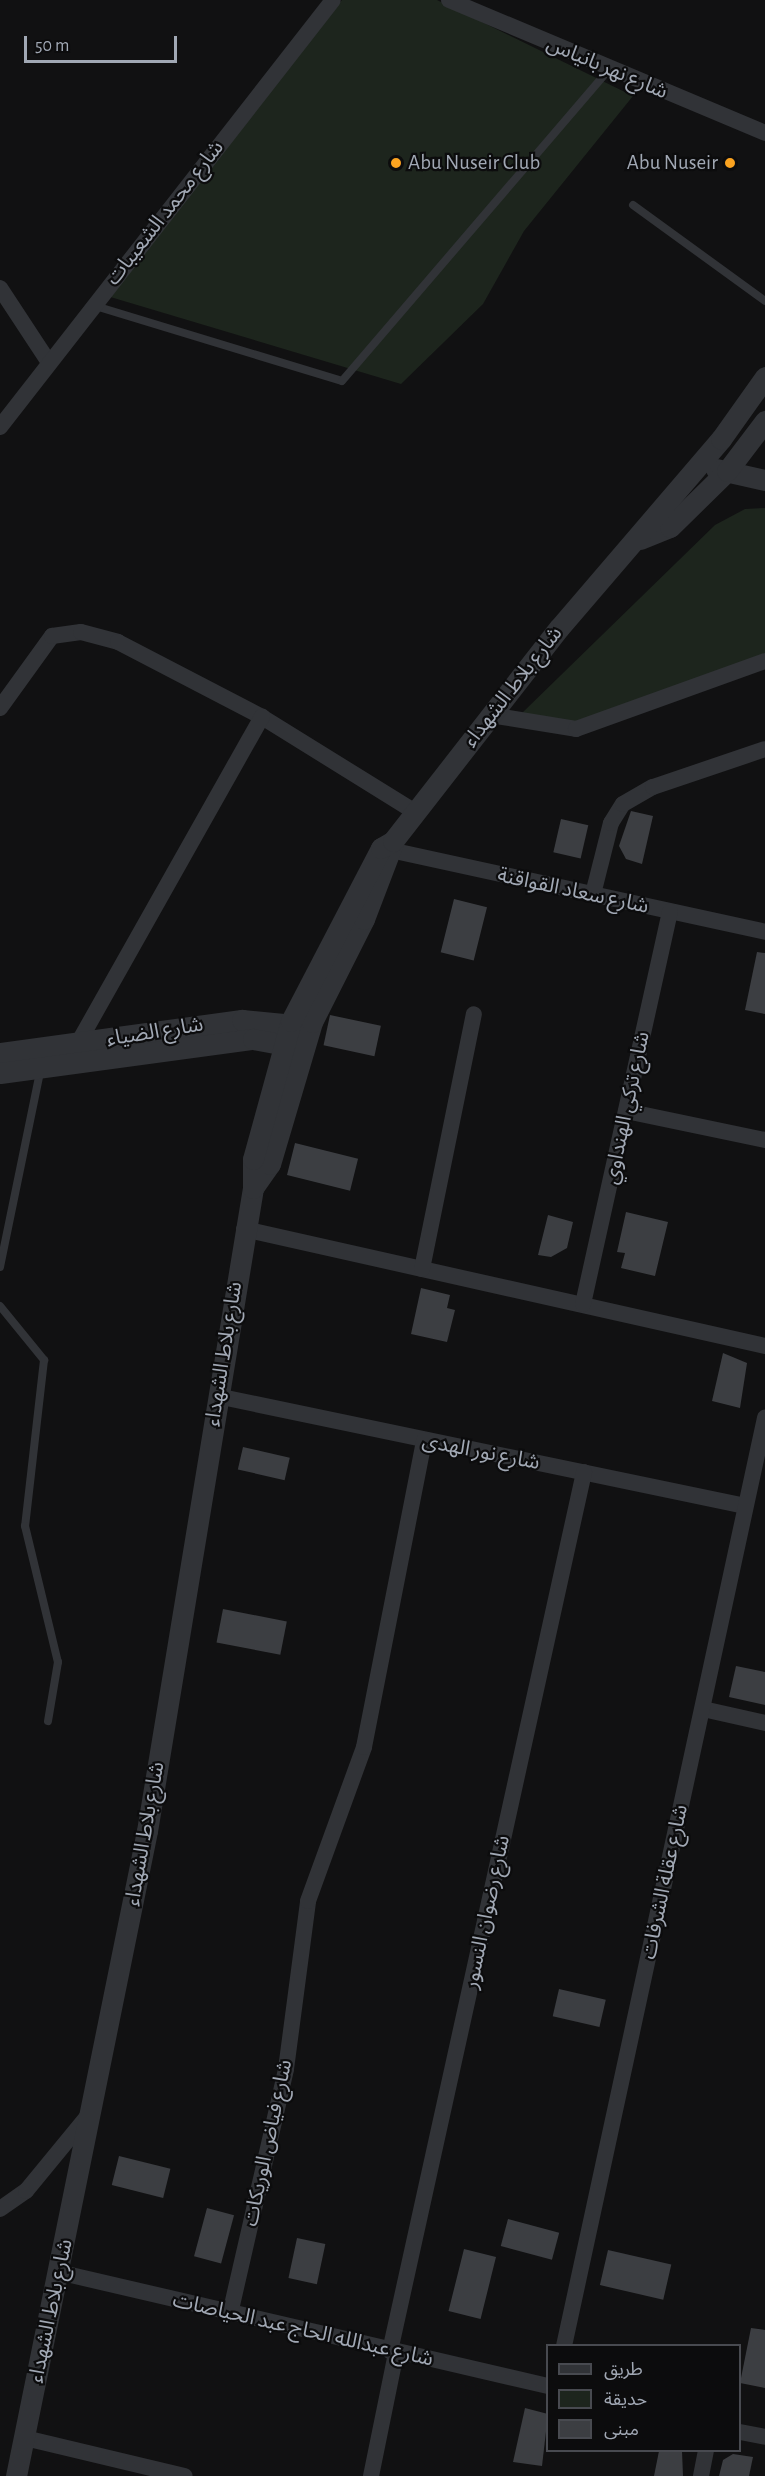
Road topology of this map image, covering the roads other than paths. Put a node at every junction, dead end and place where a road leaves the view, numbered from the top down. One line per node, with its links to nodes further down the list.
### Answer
1 (333, 0): 8 (street, شارع محمد الشعيبات)
2 (449, 0): 3 (street, شارع نهر بانياس)
3 (609, 70): 4 (street, شارع نهر بانياس); 8 (lane)
4 (765, 133)
5 (633, 205): 7 (lane)
6 (0, 288): 9 (street)
7 (765, 301)
8 (92, 305): 9 (street, شارع محمد الشعيبات)
9 (48, 361): 12 (street, شارع محمد الشعيبات)
10 (765, 377): 13 (street, شارع بلاط الشهداء)
11 (765, 421): 14 (street, شارع بلاط الشهداء)
12 (0, 427)
13 (722, 439): 14 (street); 15 (street, شارع بلاط الشهداء)
14 (757, 449): 16 (street, شارع بلاط الشهداء)
15 (698, 464): 16 (street); 18 (street, شارع بلاط الشهداء)
16 (727, 471): 17 (street); 18 (street, شارع بلاط الشهداء)
17 (765, 480)
18 (640, 539): 21 (street, شارع بلاط الشهداء)
19 (765, 662): 21 (street)
20 (0, 708): 22 (street)
21 (490, 715): 24 (street, شارع بلاط الشهداء)
22 (262, 717): 24 (street); 31 (street)
23 (765, 749): 26 (street)
24 (415, 812): 25 (street, شارع بلاط الشهداء)
25 (389, 847): 26 (street, شارع سعاد القواقنة); 30 (street, شارع بلاط الشهداء)
26 (593, 894): 27 (street, شارع سعاد القواقنة)
27 (670, 912): 28 (street, شارع سعاد القواقنة); 36 (street, شارع تركي الهنداوي)
28 (765, 932)
29 (474, 1014): 40 (street)
30 (300, 1025): 31 (street, شارع الضياء); 32 (street, شارع بلاط الشهداء)
31 (77, 1045): 33 (street, شارع الضياء)
32 (293, 1046): 34 (street, شارع الضياء); 38 (street, شارع بلاط الشهداء)
33 (0, 1053)
34 (41, 1067): 35 (street, شارع الضياء); 39 (lane)
35 (0, 1073)
36 (626, 1111): 37 (street); 41 (street, شارع تركي الهنداوي)
37 (765, 1140)
38 (244, 1229): 40 (street); 44 (street, شارع بلاط الشهداء)
39 (0, 1267)
40 (423, 1269): 41 (street)
41 (583, 1304): 43 (street)
42 (0, 1306): 50 (lane)
43 (765, 1346)
44 (217, 1396): 46 (street, شارع نور الهدى); 52 (street, شارع بلاط الشهداء)
45 (765, 1418): 48 (street, شارع عقلة الشرفات)
46 (424, 1440): 47 (street, شارع نور الهدى); 55 (street, شارع فياض الوريكات)
47 (584, 1472): 48 (street, شارع نور الهدى); 57 (street, شارع رضوان النسور)
48 (745, 1506): 49 (street, شارع عقلة الشرفات)
49 (703, 1709): 51 (street); 56 (street, شارع عقلة الشرفات)
50 (48, 1721)
51 (765, 1723)
52 (92, 2110): 53 (street); 54 (street, شارع بلاط الشهداء)
53 (0, 2209)
54 (58, 2272): 55 (street, شارع عبدالله الحاج عبد الحياصات); 61 (street, شارع بلاط الشهداء)
55 (230, 2314): 57 (street, شارع عبدالله الحاج عبد الحياصات)
56 (564, 2344)
57 (393, 2352): 58 (street, شارع عبدالله الحاج عبد الحياصات); 65 (street, شارع رضوان النسور)
58 (546, 2386)
59 (741, 2432): 60 (street)
60 (765, 2437)
61 (25, 2438): 63 (street, شارع بلاط الشهداء); 64 (street)
62 (706, 2452): 66 (street)
63 (16, 2476)
64 (185, 2476)
65 (371, 2476)
66 (700, 2476)

